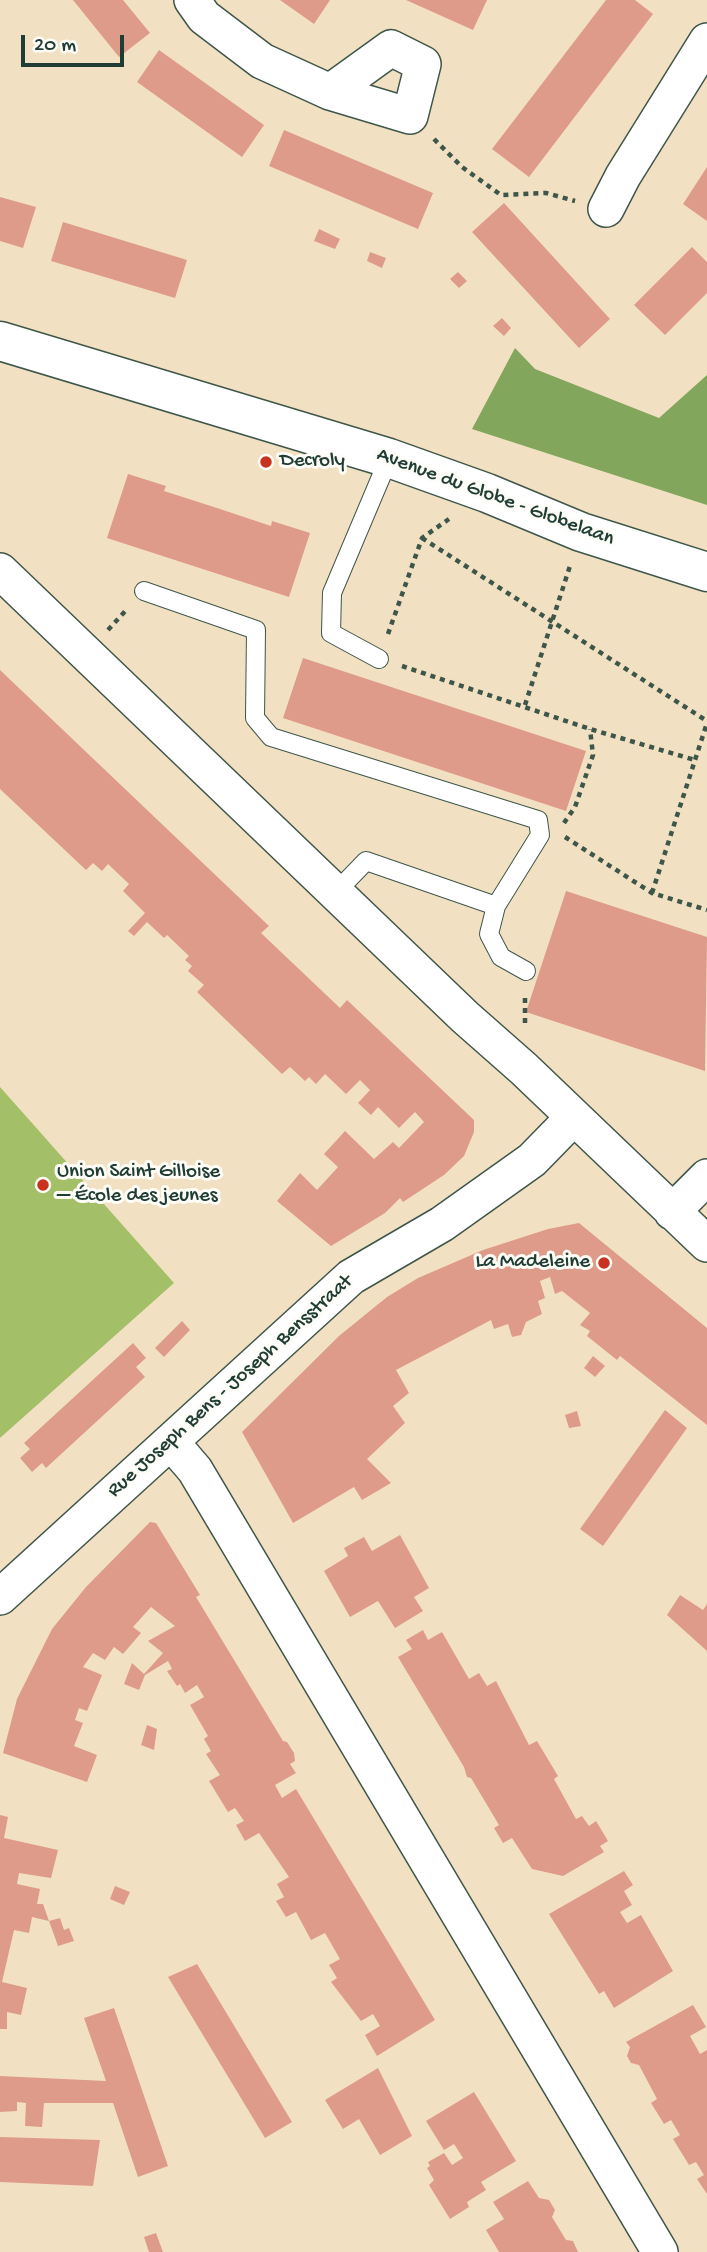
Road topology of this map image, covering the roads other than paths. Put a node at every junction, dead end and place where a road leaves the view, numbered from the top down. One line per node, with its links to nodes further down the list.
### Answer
1 (192, 0): 3 (street)
2 (707, 41): 4 (street)
3 (330, 92): 3 (street)
4 (606, 209)
5 (0, 341): 6 (street, Avenue du Globe - Globelaan)
6 (389, 458): 8 (street, Avenue du Globe - Globelaan); 10 (lane)
7 (0, 571): 11 (street)
8 (707, 572)
9 (145, 591): 12 (lane)
10 (379, 659)
11 (335, 893): 12 (lane); 14 (street)
12 (496, 906): 13 (lane)
13 (526, 971)
14 (574, 1118): 16 (street); 18 (street, Rue Joseph Bens - Joseph Bensstraat)
15 (707, 1177): 16 (street)
16 (672, 1212): 17 (street)
17 (707, 1244)
18 (171, 1442): 19 (street, Rue Joseph Bens - Joseph Bensstraat); 20 (street)
19 (0, 1597)
20 (660, 2252)

